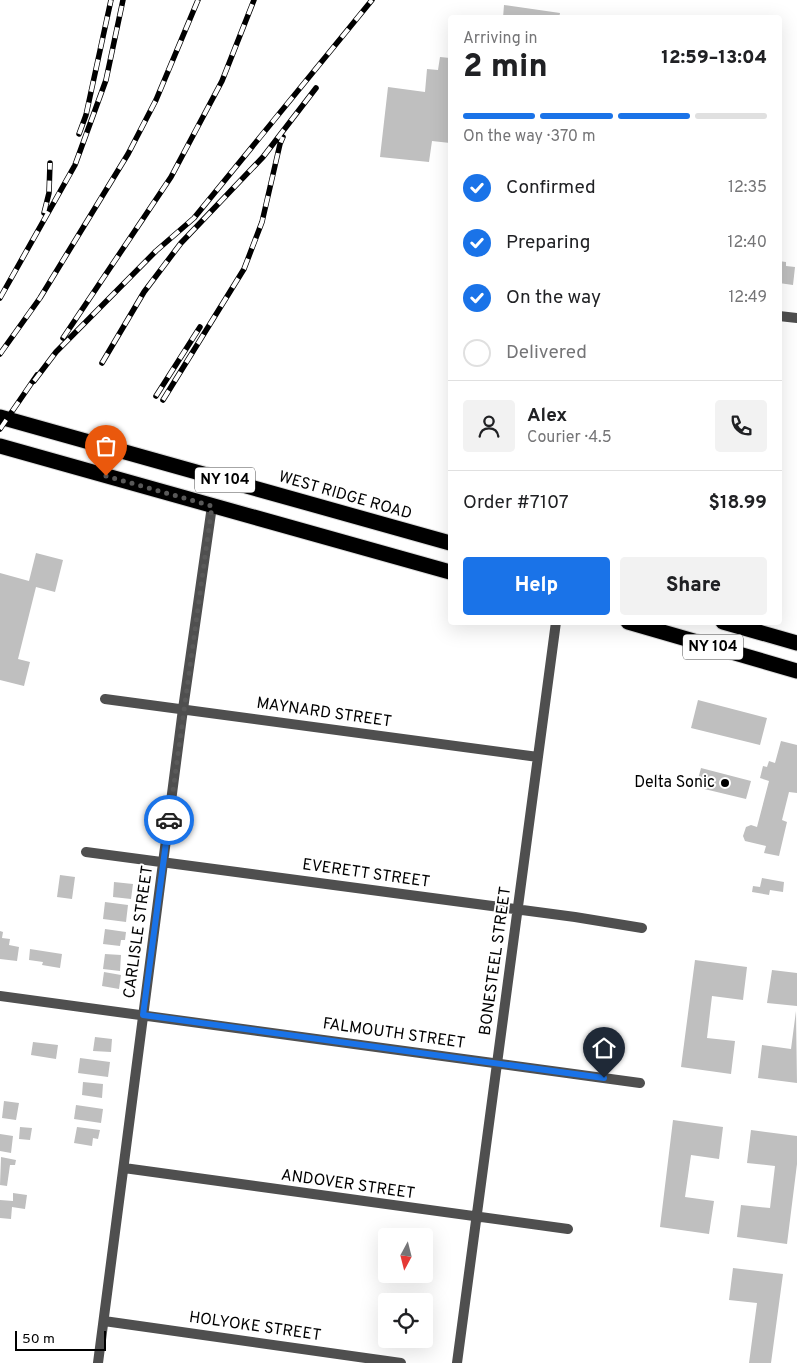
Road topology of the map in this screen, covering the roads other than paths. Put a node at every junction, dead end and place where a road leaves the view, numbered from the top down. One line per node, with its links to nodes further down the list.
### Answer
1 (782, 316): 2 (street)
2 (797, 318)
3 (0, 417): 6 (highway, WEST RIDGE ROAD / NY 104)
4 (0, 446): 5 (highway, NY 104)
5 (212, 506): 7 (highway, NY 104); 14 (street, CARLISLE STREET)
6 (448, 543)
7 (448, 571)
8 (556, 625): 15 (street, BONESTEEL STREET)
9 (638, 625): 12 (highway, NY 104)
10 (734, 625): 11 (highway, NY 104)
11 (797, 643)
12 (797, 671)
13 (105, 698): 14 (street, MAYNARD STREET)
14 (183, 709): 15 (street, MAYNARD STREET); 17 (street, CARLISLE STREET)
15 (538, 757): 18 (street, BONESTEEL STREET)
16 (86, 852): 17 (street, EVERETT STREET)
17 (164, 862): 18 (street, EVERETT STREET); 21 (street, CARLISLE STREET)
18 (518, 910): 19 (street, EVERETT STREET); 22 (street, BONESTEEL STREET)
19 (642, 928)
20 (0, 996): 21 (street, FALMOUTH STREET)
21 (143, 1015): 22 (street, FALMOUTH STREET); 24 (street, CARLISLE STREET)
22 (497, 1063): 23 (street, FALMOUTH STREET); 25 (street, BONESTEEL STREET)
23 (640, 1083)
24 (124, 1168): 25 (street, ANDOVER STREET); 27 (street, CARLISLE STREET)
25 (476, 1218): 26 (street, ANDOVER STREET); 30 (street, BONESTEEL STREET)
26 (568, 1229)
27 (104, 1321): 28 (street, CARLISLE STREET); 29 (street, HOLYOKE STREET)
28 (98, 1363)
29 (401, 1363)
30 (457, 1363)

